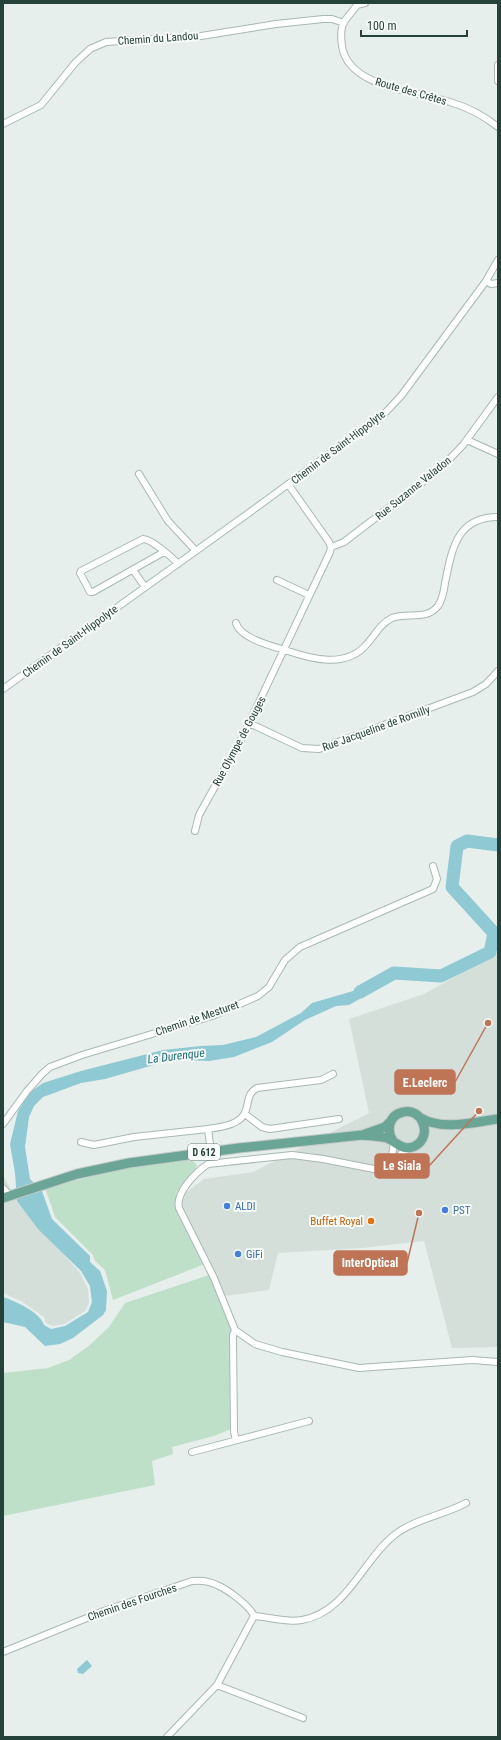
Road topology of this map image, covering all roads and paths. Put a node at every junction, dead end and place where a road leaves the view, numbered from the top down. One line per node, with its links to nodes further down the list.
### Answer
1 (365, 3): 2 (street, Route des Crêtes)
2 (344, 23): 5 (street, Chemin du Landou); 6 (street, Route des Crêtes)
3 (498, 65): 4 (street)
4 (498, 81)
5 (3, 124)
6 (498, 127)
7 (498, 260): 8 (street, Chemin de Saint-Hippolyte)
8 (486, 281): 9 (street); 14 (street, Chemin de Saint-Hippolyte)
9 (498, 283)
10 (498, 397): 11 (street, Rue Suzanne Valadon)
11 (467, 440): 12 (street); 16 (street, Rue Suzanne Valadon)
12 (498, 454)
13 (139, 474): 17 (street)
14 (288, 484): 16 (street); 17 (street, Chemin de Saint-Hippolyte)
15 (498, 517): 25 (street)
16 (331, 547): 23 (street, Rue Olympe de Gouges)
17 (196, 551): 19 (street, Chemin de Saint-Hippolyte)
18 (164, 552): 19 (street); 20 (street); 20 (street)
19 (178, 564): 22 (street, Chemin de Saint-Hippolyte)
20 (135, 568): 22 (street)
21 (276, 580): 23 (street)
22 (146, 587): 27 (street, Chemin de Saint-Hippolyte)
23 (309, 595): 25 (street, Rue Olympe de Gouges)
24 (236, 623): 25 (street)
25 (284, 650): 28 (street, Rue Olympe de Gouges)
26 (498, 671): 28 (street, Rue Jacqueline de Romilly)
27 (3, 689)
28 (249, 723): 29 (street, Rue Olympe de Gouges)
29 (195, 831)
30 (433, 866): 37 (street, Chemin de Mesturet)
31 (333, 1074): 32 (street)
32 (245, 1114): 34 (street); 39 (street)
33 (421, 1118): 36 (main road); 38 (main road); 41 (main road)
34 (339, 1119)
35 (498, 1119): 38 (main road)
36 (391, 1121): 40 (main road, D 612); 43 (main road)
37 (3, 1124)
38 (454, 1124): 41 (main road)
39 (208, 1129): 42 (street); 45 (street)
40 (362, 1135): 43 (main road, D 612); 45 (main road, D 612)
41 (423, 1137): 44 (main road)
42 (81, 1142)
43 (394, 1142): 44 (main road); 46 (street)
44 (409, 1148): 46 (street)
45 (211, 1152): 47 (main road, D 612)
46 (391, 1163): 48 (street)
47 (8, 1194)
48 (235, 1330): 49 (street); 51 (street)
49 (498, 1362)
50 (309, 1421): 51 (street)
51 (236, 1440): 52 (street)
52 (192, 1452)
53 (466, 1502): 54 (street)
54 (254, 1616): 55 (street, Chemin des Fourches); 56 (street)
55 (3, 1652)
56 (217, 1685): 57 (street); 58 (street)
57 (303, 1718)
58 (168, 1737)

